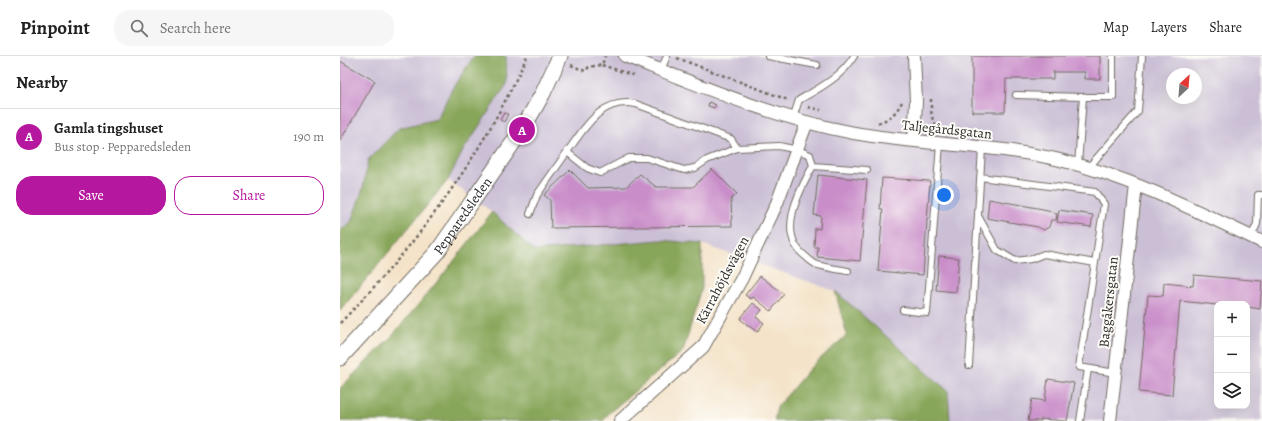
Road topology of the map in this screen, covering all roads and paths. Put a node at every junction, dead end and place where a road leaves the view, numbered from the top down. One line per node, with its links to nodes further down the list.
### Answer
1 (527, 56): 42 (path)
2 (560, 56): 43 (street, Pepparedsleden)
3 (605, 56): 13 (path)
4 (625, 56): 14 (street, Taljegårdsgatan)
5 (667, 56): 14 (lane)
6 (673, 56): 17 (path)
7 (768, 56): 12 (lane)
8 (854, 56): 17 (lane)
9 (914, 56): 24 (street)
10 (1113, 56): 16 (lane)
11 (1142, 56): 31 (lane)
12 (817, 64)
13 (577, 68)
14 (661, 70): 21 (street, Taljegårdsgatan)
15 (1016, 95): 16 (lane)
16 (1083, 97): 31 (lane)
17 (796, 103): 19 (path); 21 (lane)
18 (931, 107): 25 (path)
19 (826, 112)
20 (895, 113): 23 (path)
21 (793, 118): 22 (street, Taljegårdsgatan)
22 (807, 122): 24 (street, Taljegårdsgatan); 28 (street, Kärrahöjdsvägen)
23 (870, 123)
24 (914, 142): 25 (street, Taljegårdsgatan)
25 (940, 144): 27 (street, Taljegårdsgatan); 41 (lane)
26 (737, 148): 28 (lane); 29 (lane); 29 (lane)
27 (982, 148): 31 (street, Taljegårdsgatan); 33 (lane)
28 (798, 150): 30 (lane); 47 (street, Kärrahöjdsvägen)
29 (567, 152): 36 (lane)
30 (813, 166): 32 (lane); 40 (lane)
31 (1083, 166): 34 (street, Taljegårdsgatan)
32 (867, 170)
33 (980, 177): 37 (lane); 39 (lane)
34 (1136, 185): 38 (street, Taljegårdsgatan); 46 (street, Baggåkersgatan)
35 (1262, 195): 38 (lane)
36 (530, 214)
37 (978, 216): 39 (lane); 44 (lane)
38 (1256, 239)
39 (1095, 263): 45 (lane)
40 (848, 271)
41 (902, 310)
42 (340, 323)
43 (340, 358)
44 (969, 365)
45 (1088, 369): 46 (lane); 48 (lane)
46 (1116, 373): 49 (street, Baggåkersgatan)
47 (620, 421)
48 (1080, 421)
49 (1110, 421)

